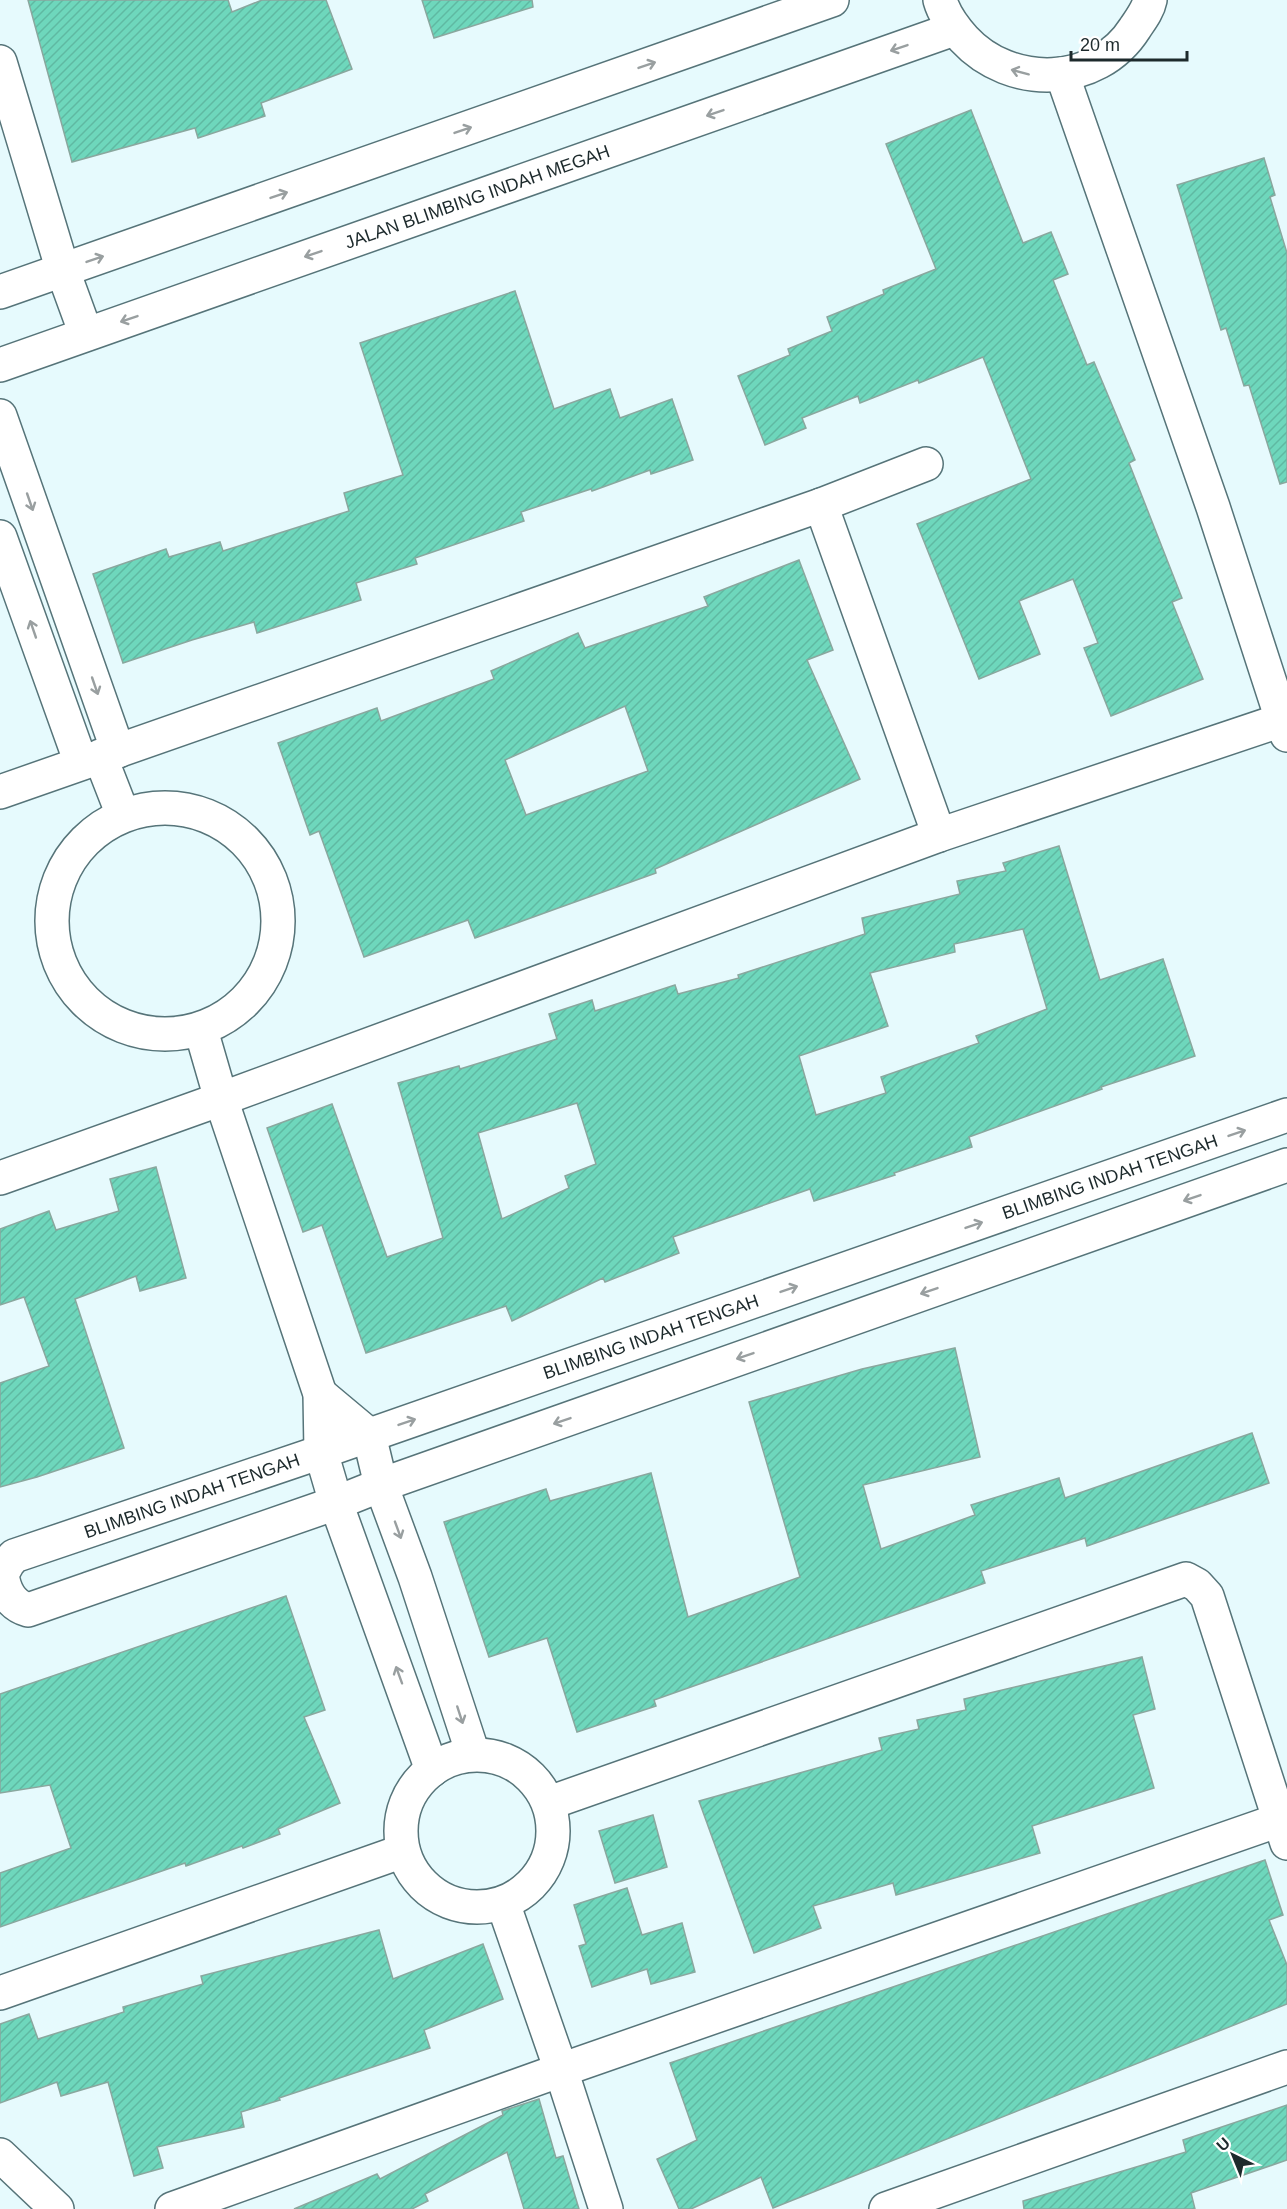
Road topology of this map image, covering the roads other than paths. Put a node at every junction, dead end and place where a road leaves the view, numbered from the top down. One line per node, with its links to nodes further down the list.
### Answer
1 (832, 0): 7 (street, one-way to 1)
2 (940, 0): 4 (street)
3 (1150, 0): 6 (street)
4 (954, 29): 6 (street, one-way to 4); 9 (street, JALAN BLIMBING INDAH MEGAH, one-way to 9)
5 (0, 62): 7 (street)
6 (1062, 74): 15 (street)
7 (63, 271): 8 (street); 9 (street)
8 (0, 292)
9 (86, 334): 10 (street, JALAN BLIMBING INDAH MEGAH)
10 (0, 365)
11 (0, 416): 16 (street, one-way to 16)
12 (926, 464): 13 (street)
13 (821, 505): 16 (street); 19 (street)
14 (0, 537): 16 (street, one-way to 14)
15 (1285, 727): 19 (street)
16 (99, 757): 17 (street); 18 (street)
17 (0, 792)
18 (123, 815): 20 (street); 20 (street)
19 (939, 835): 21 (street)
20 (201, 1030): 21 (street)
21 (221, 1099): 24 (street); 25 (street)
22 (1287, 1116): 26 (street, BLIMBING INDAH TENGAH, one-way to 22)
23 (1287, 1165): 28 (street, one-way to 28)
24 (0, 1178)
25 (320, 1394): 26 (street); 27 (street)
26 (369, 1435): 27 (street, BLIMBING INDAH TENGAH); 28 (street)
27 (321, 1452): 29 (street); 29 (street, BLIMBING INDAH TENGAH)
28 (381, 1485): 29 (street); 30 (street, one-way to 30)
29 (336, 1503): 31 (street, one-way to 29)
30 (473, 1754): 31 (street); 32 (street)
31 (432, 1770): 34 (street)
32 (549, 1803): 33 (street); 35 (street)
33 (1283, 1831): 38 (street)
34 (403, 1851): 35 (street); 36 (street)
35 (502, 1903): 38 (street)
36 (0, 1993)
37 (1287, 2067): 43 (street)
38 (561, 2070): 41 (street); 42 (street)
39 (0, 2155): 40 (street)
40 (57, 2209)
41 (172, 2209)
42 (606, 2209)
43 (886, 2209)

